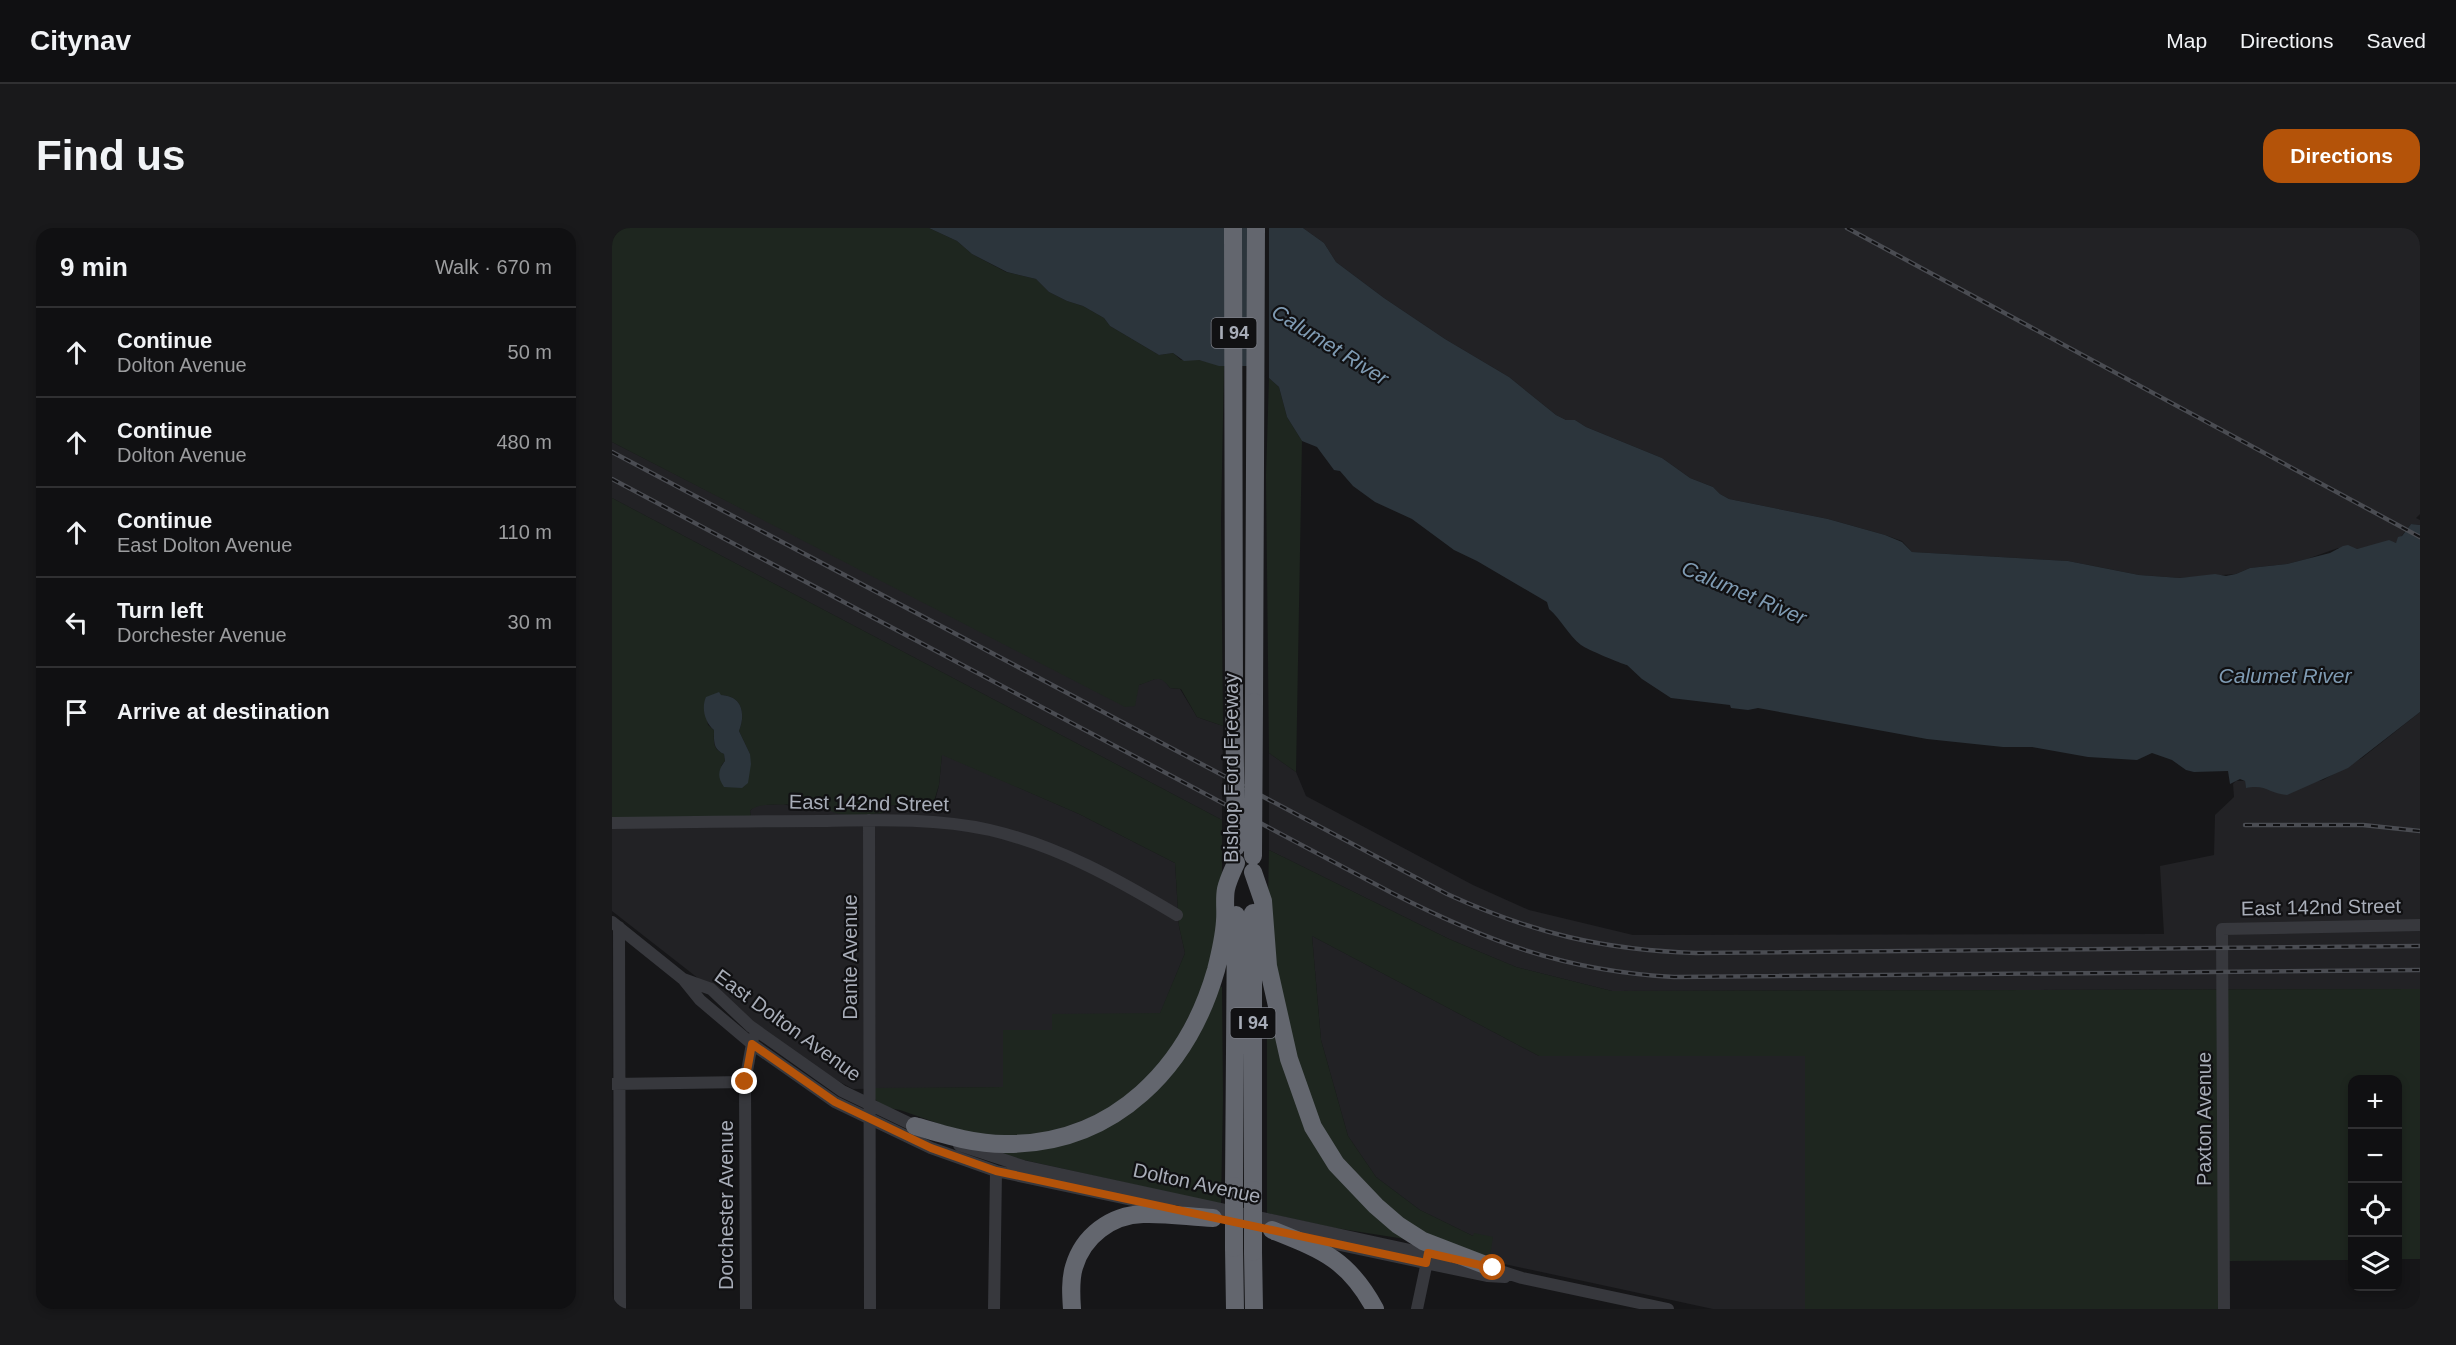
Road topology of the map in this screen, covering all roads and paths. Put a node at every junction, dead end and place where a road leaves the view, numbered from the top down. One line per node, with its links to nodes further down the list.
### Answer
1 (1233, 228): 5 (highway, Bishop Ford Freeway / I 94, bridge)
2 (1256, 228): 6 (highway, Bishop Ford Freeway / I 94, bridge)
3 (868, 820): 4 (street, East 142nd Street); 7 (street, East 142nd Street); 16 (street, Dante Avenue)
4 (612, 823)
5 (1236, 855): 17 (highway); 23 (highway, Bishop Ford Freeway / I 94, bridge)
6 (1253, 864): 22 (highway, Bishop Ford Freeway / I 94, bridge); 24 (highway)
7 (1177, 915)
8 (616, 925): 11 (street, East Dolton Avenue); 15 (street)
9 (2420, 925): 10 (street, East 142nd Street)
10 (2222, 929): 38 (street, Paxton Avenue)
11 (683, 979): 12 (street, East Dolton Avenue); 13 (street, East Dolton Avenue)
12 (755, 1029): 13 (street, Dorchester Avenue); 16 (street, East Dolton Avenue)
13 (752, 1044): 14 (street, Dorchester Avenue); 16 (street, East Dolton Avenue)
14 (745, 1082): 15 (street); 27 (street, Dorchester Avenue)
15 (616, 1084): 26 (street)
16 (869, 1111): 17 (street, Dolton Avenue); 18 (street, Dolton Avenue); 28 (street, Dante Avenue)
17 (915, 1126): 21 (street, Dolton Avenue)
18 (996, 1171): 19 (street, Dolton Avenue); 29 (street)
19 (1213, 1218): 20 (street, Dolton Avenue); 30 (highway)
20 (1272, 1230): 21 (street, Dolton Avenue); 35 (highway)
21 (1427, 1258): 24 (street, Dolton Avenue); 25 (street, Dolton Avenue); 36 (street)
22 (1254, 1259): 33 (highway, Bishop Ford Freeway / I 94); 34 (highway)
23 (1235, 1267): 31 (highway); 32 (highway, Bishop Ford Freeway / I 94)
24 (1493, 1268): 25 (street, Dolton Avenue)
25 (1522, 1278): 37 (street, Dolton Avenue)
26 (620, 1309)
27 (746, 1309)
28 (870, 1309)
29 (994, 1309)
30 (1072, 1309)
31 (1229, 1309)
32 (1235, 1309)
33 (1254, 1309)
34 (1262, 1309)
35 (1375, 1309)
36 (1417, 1309)
37 (1668, 1309)
38 (2224, 1309)

